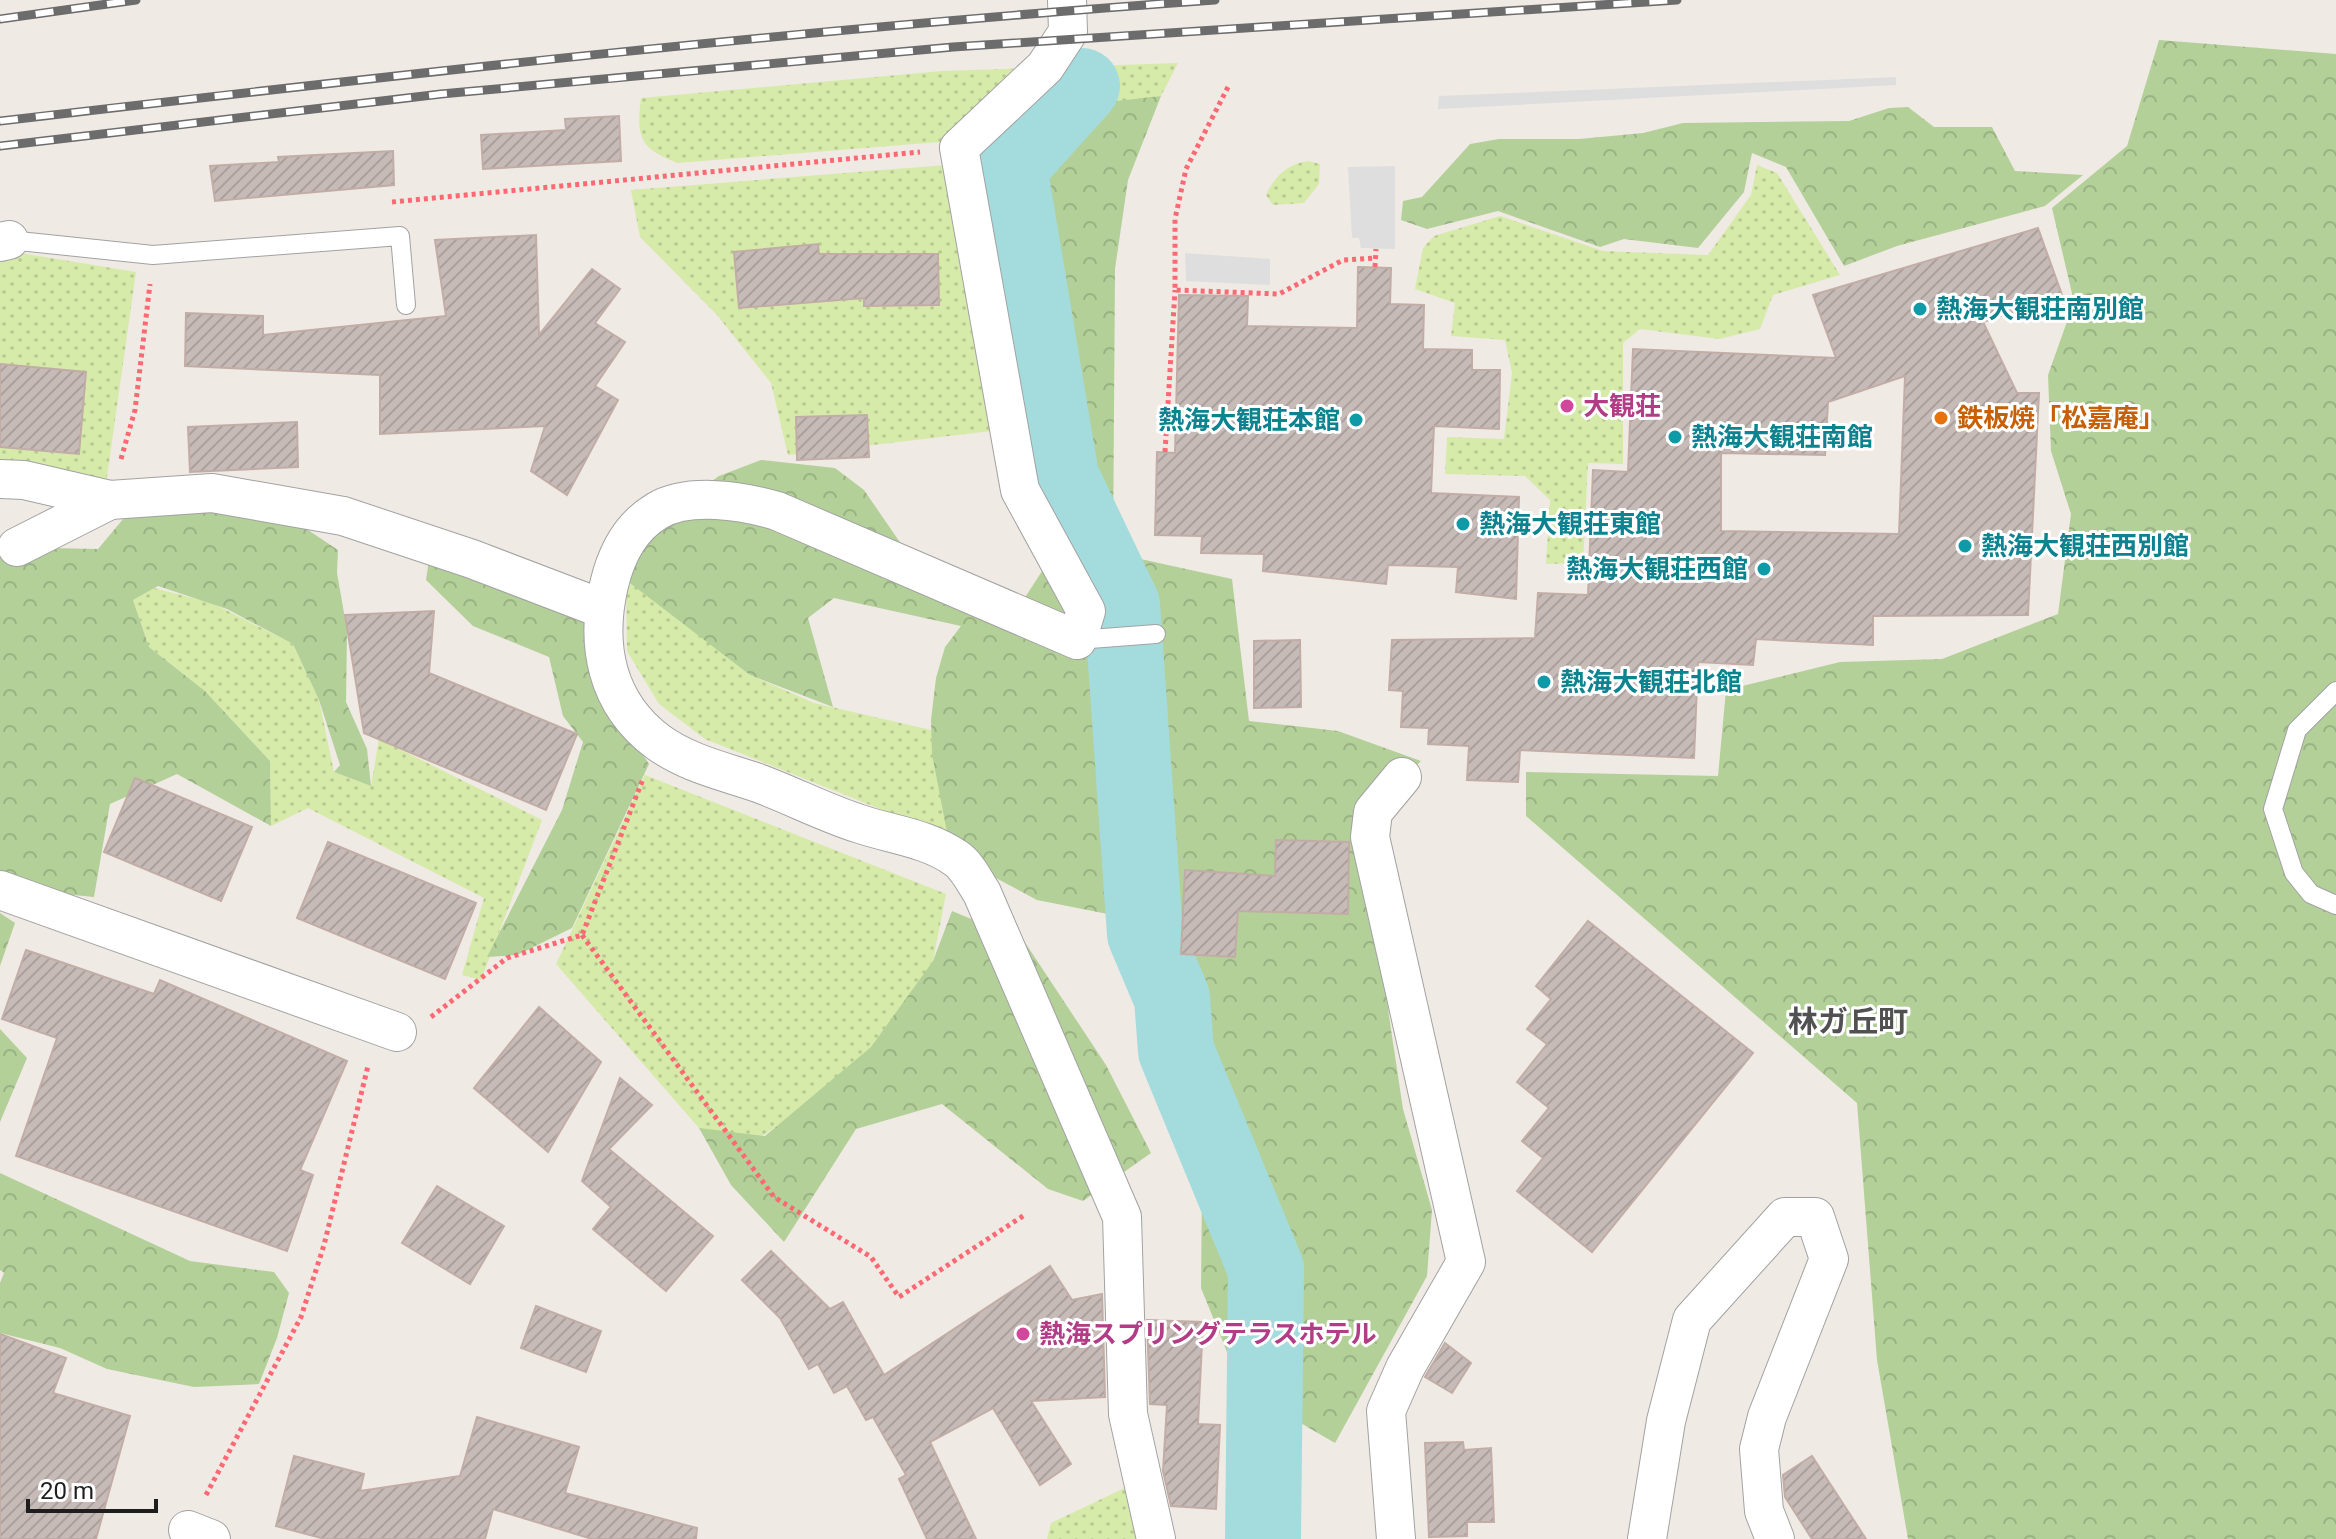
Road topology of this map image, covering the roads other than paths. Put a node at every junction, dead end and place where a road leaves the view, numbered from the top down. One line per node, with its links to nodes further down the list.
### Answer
1 (1067, 0): 9 (street)
2 (4, 241): 3 (lane)
3 (406, 305)
4 (0, 479): 5 (street)
5 (110, 500): 6 (street); 7 (street)
6 (17, 547)
7 (603, 609): 9 (street); 15 (street)
8 (1156, 634): 9 (lane)
9 (1077, 640)
10 (2336, 691): 13 (lane)
11 (1402, 777): 16 (street)
12 (0, 890): 14 (street)
13 (2336, 905)
14 (387, 1028)
15 (1156, 1539)
16 (1396, 1539)
17 (1647, 1539): 18 (street)
18 (1775, 1539)

